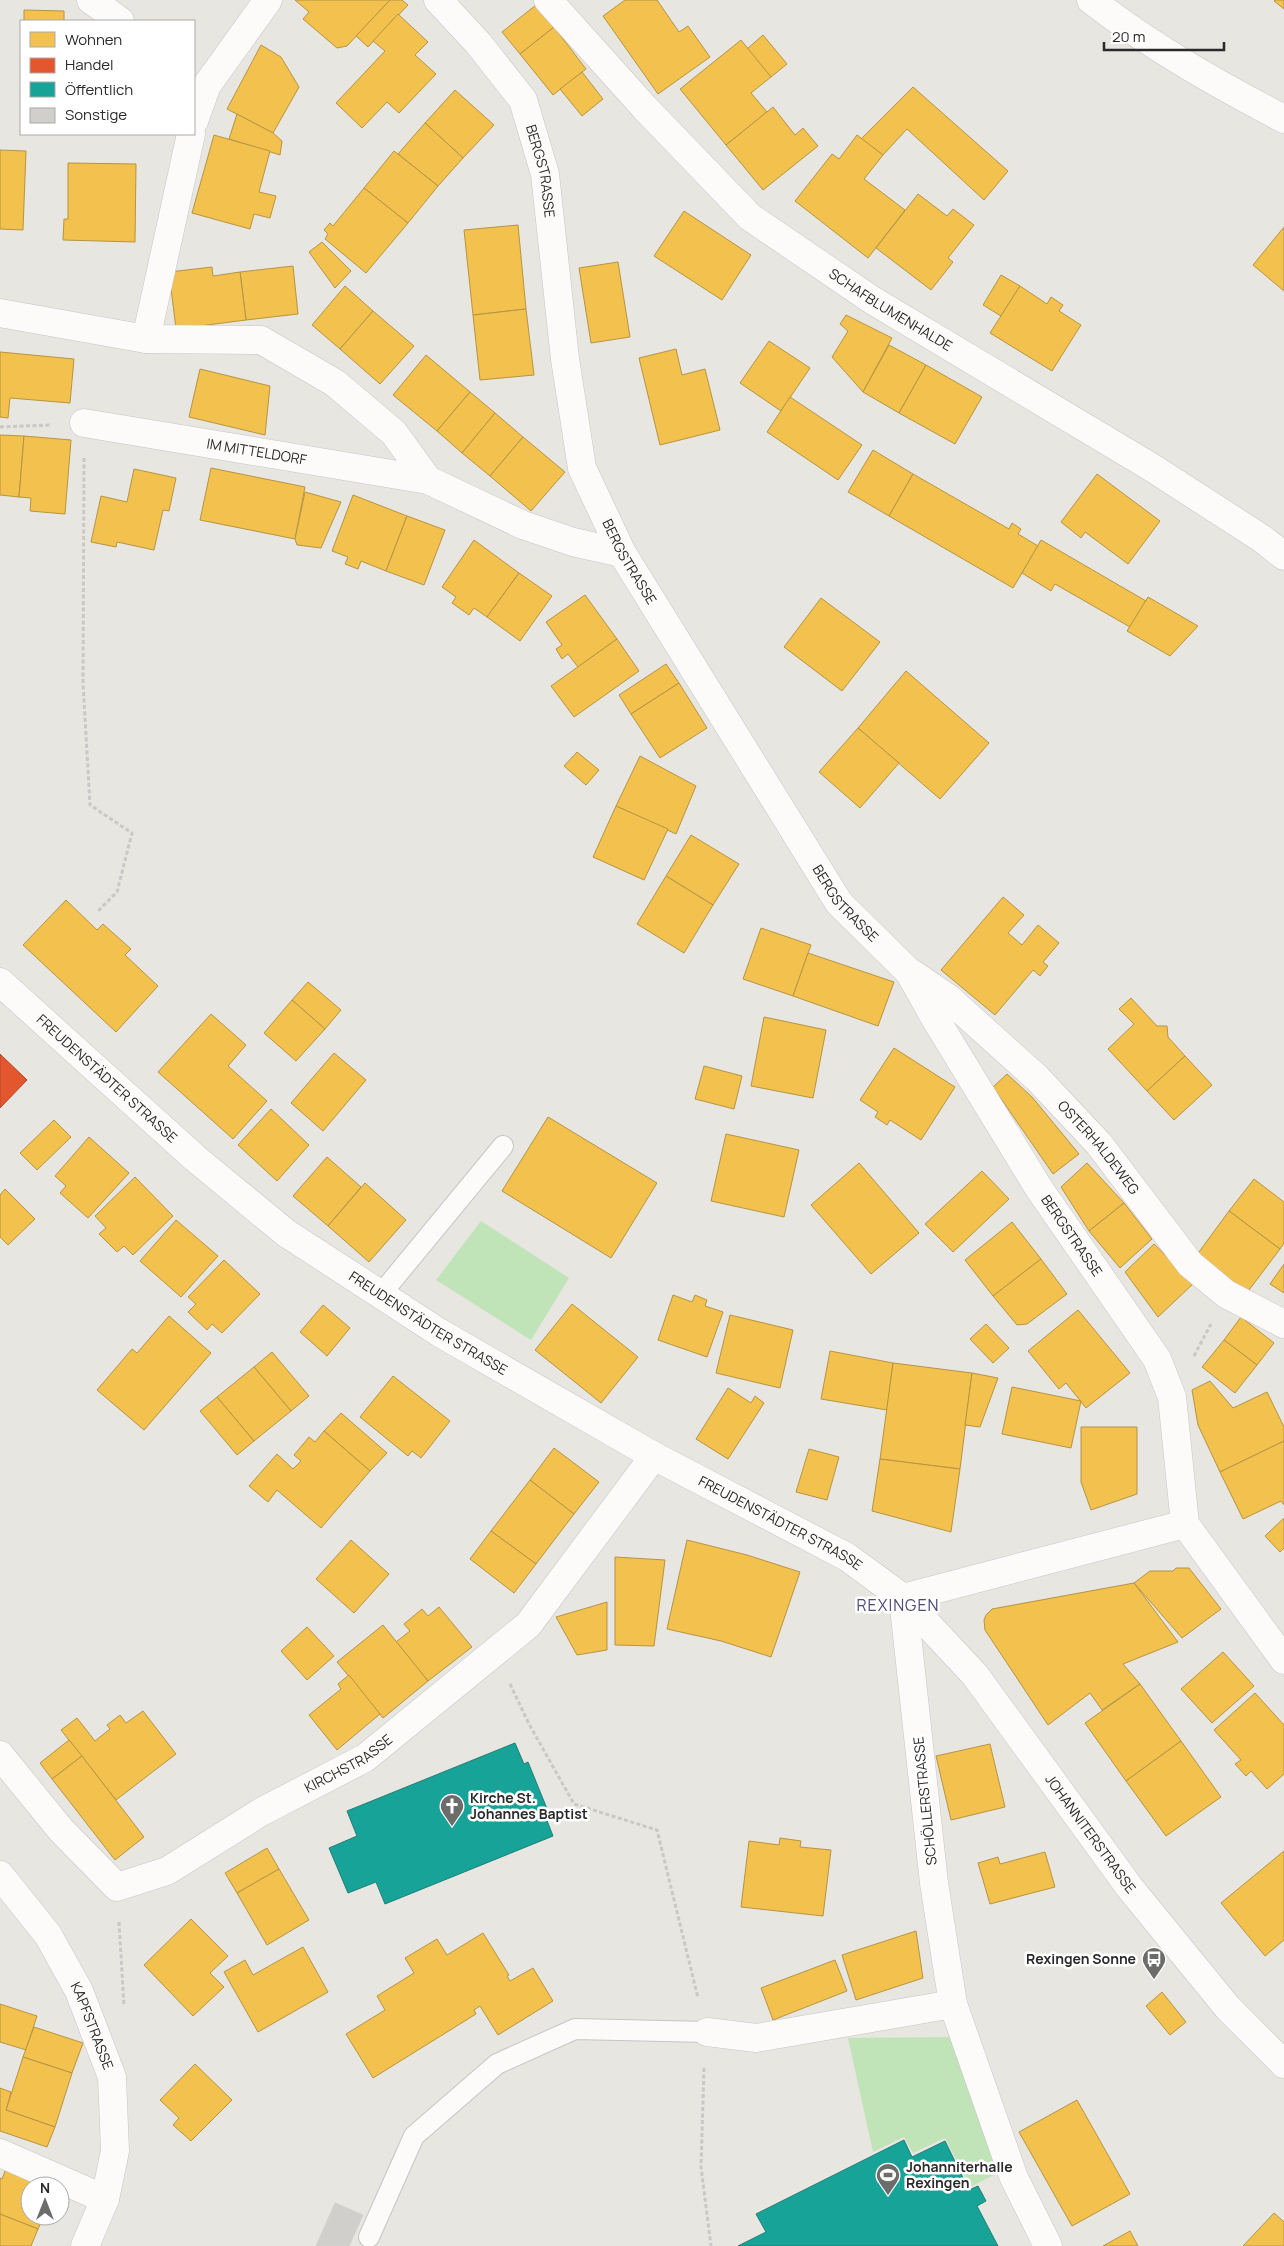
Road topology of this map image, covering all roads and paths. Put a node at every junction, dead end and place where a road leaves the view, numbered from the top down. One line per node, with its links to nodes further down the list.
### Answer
1 (92, 0): 6 (street)
2 (268, 0): 7 (street)
3 (438, 0): 16 (street, BERGSTRASSE)
4 (548, 0): 17 (street, SCHAFBLUMENHALDE)
5 (1091, 0): 9 (street)
6 (119, 20)
7 (200, 80): 8 (street)
8 (195, 114)
9 (1284, 119)
10 (191, 135): 12 (street)
11 (0, 312): 12 (street, IM MITTELDORF)
12 (146, 339): 15 (street, IM MITTELDORF)
13 (84, 423): 14 (path); 15 (street, IM MITTELDORF); 18 (path)
14 (0, 427)
15 (428, 480): 16 (street, IM MITTELDORF)
16 (622, 553): 19 (street, BERGSTRASSE)
17 (1284, 556)
18 (98, 911)
19 (909, 972): 23 (street, OSTERHALDEWEG); 25 (street, BERGSTRASSE)
20 (0, 982): 22 (street, FREUDENSTÄDTER STRASSE)
21 (503, 1146): 22 (lane)
22 (382, 1294): 26 (street, FREUDENSTÄDTER STRASSE)
23 (1226, 1294): 24 (street, OSTERHALDEWEG); 25 (path)
24 (1284, 1324)
25 (1172, 1397): 27 (street, BERGSTRASSE)
26 (654, 1456): 28 (street, FREUDENSTÄDTER STRASSE); 29 (street, KIRCHSTRASSE)
27 (1185, 1524): 28 (street); 30 (street)
28 (903, 1598): 34 (street, SCHÖLLERSTRASSE); 37 (street, JOHANNITERSTRASSE)
29 (495, 1651): 33 (street, KIRCHSTRASSE); 36 (path)
30 (1284, 1660)
31 (0, 1755): 33 (street)
32 (0, 1875): 39 (street, KAPFSTRASSE)
33 (117, 1887): 35 (path)
34 (952, 2004): 36 (street); 43 (street, SCHÖLLERSTRASSE)
35 (125, 2011)
36 (707, 2032): 40 (lane); 42 (path)
37 (1284, 2064)
38 (0, 2153): 39 (street)
39 (105, 2199): 41 (street, KAPFSTRASSE)
40 (369, 2237)
41 (85, 2246)
42 (711, 2246)
43 (1048, 2246)

